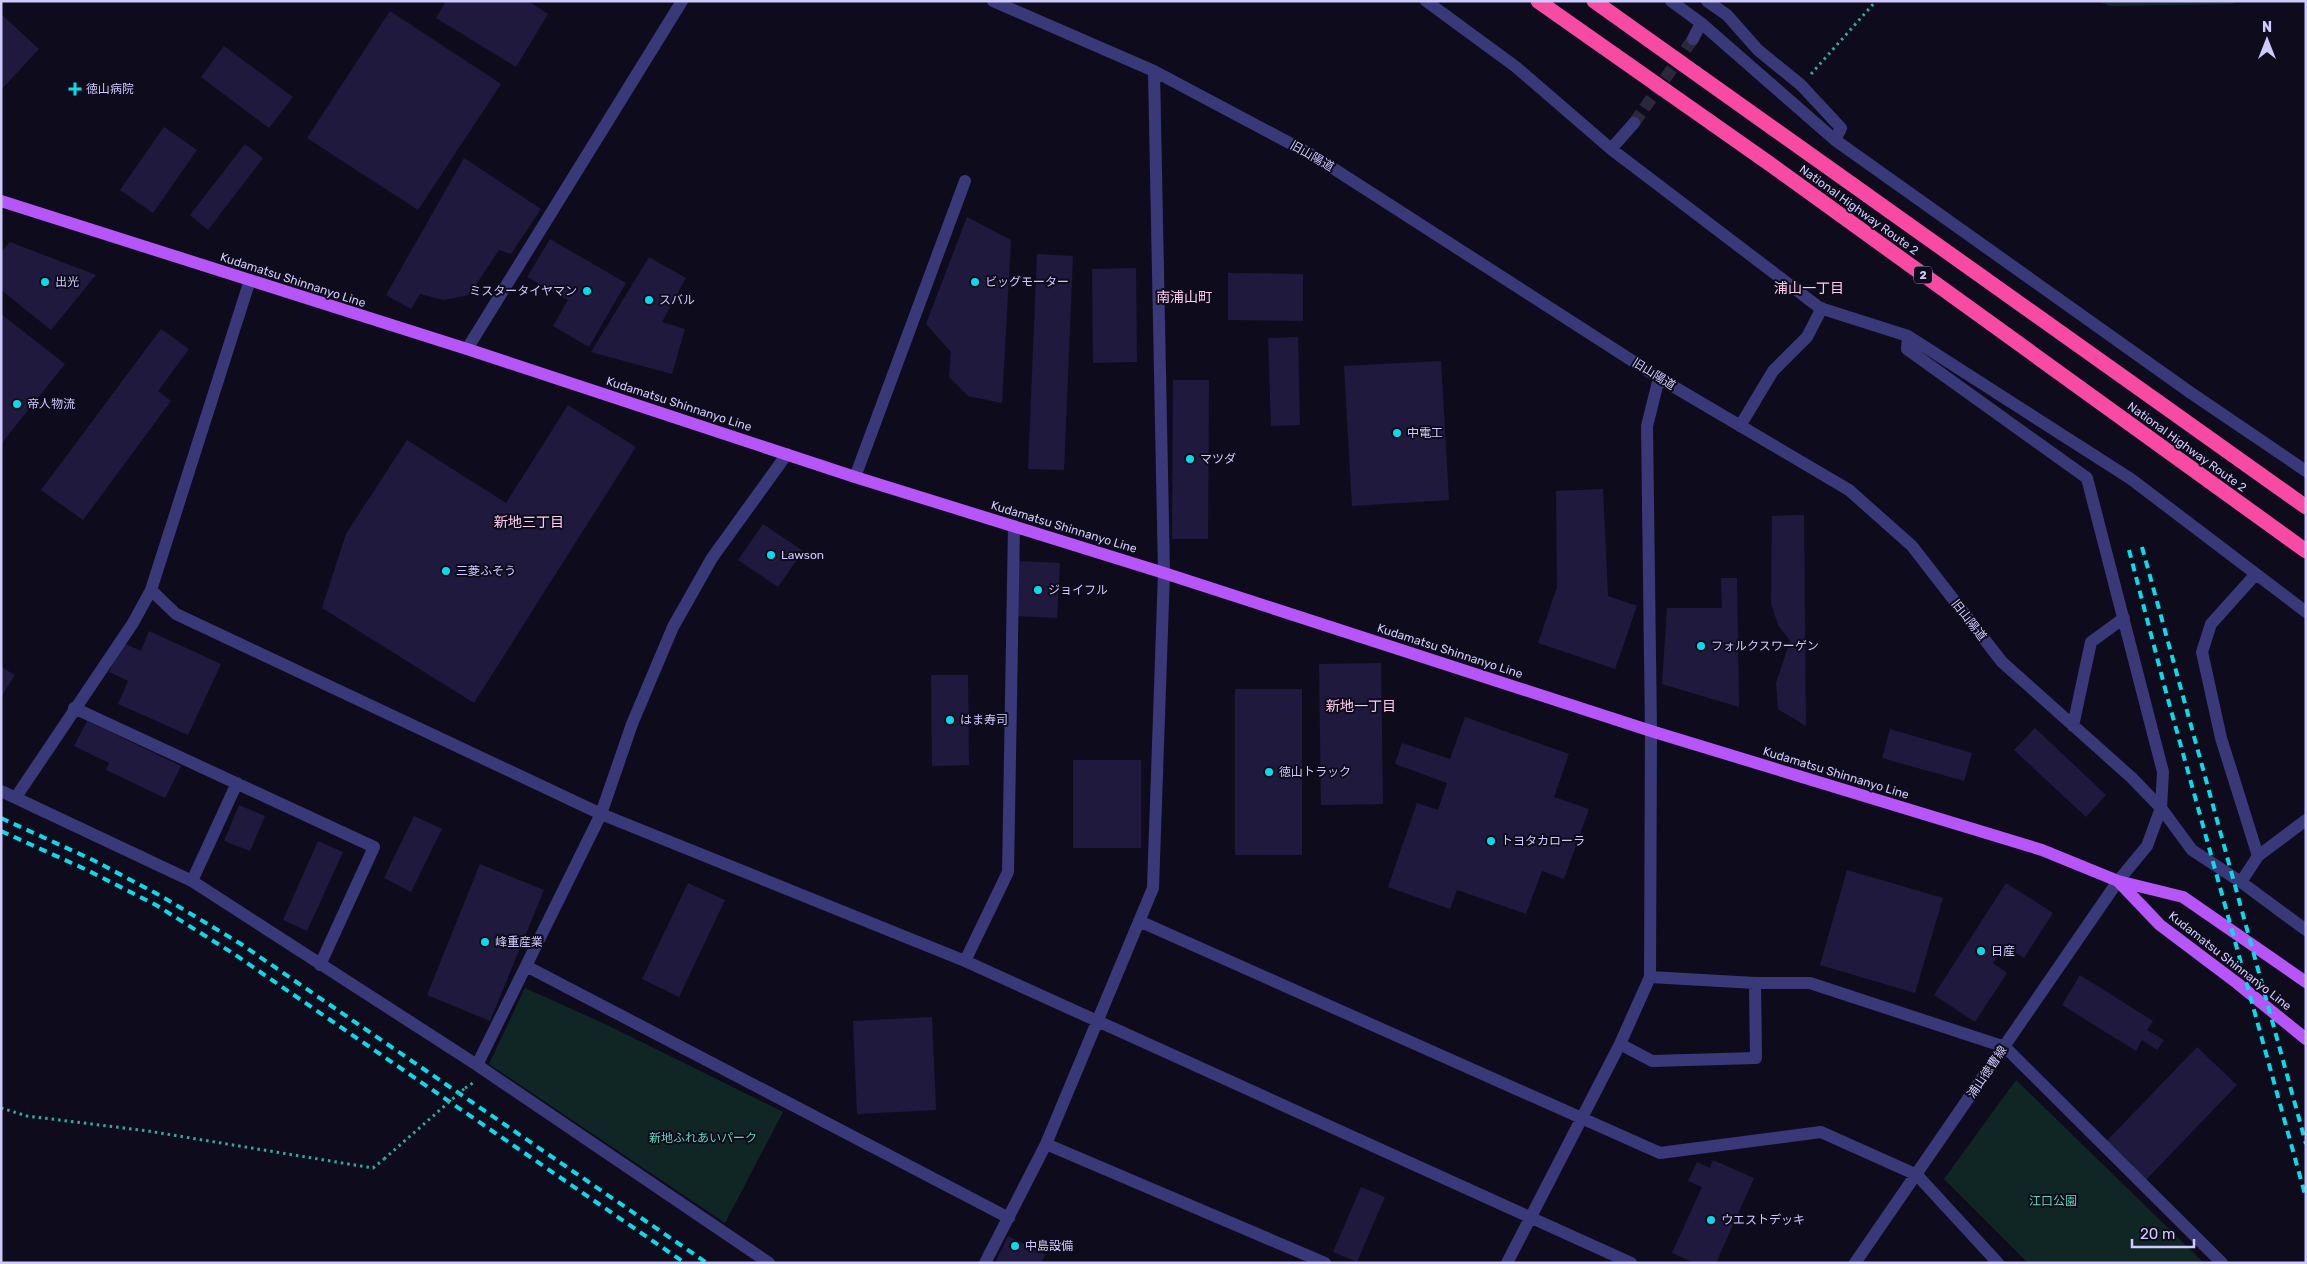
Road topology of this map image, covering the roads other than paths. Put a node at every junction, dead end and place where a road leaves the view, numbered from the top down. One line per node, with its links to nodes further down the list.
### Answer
1 (682, 1): 19 (street)
2 (993, 1): 10 (street, 旧山陽道)
3 (1426, 1): 13 (street)
4 (1538, 1): 27 (highway, National Highway Route 2 / 2)
5 (1594, 1): 25 (highway, National Highway Route 2)
6 (1671, 1): 8 (street)
7 (1707, 1): 12 (street)
8 (1701, 23): 9 (street); 12 (street)
9 (1692, 39)
10 (1154, 71): 20 (street, 旧山陽道); 28 (street)
11 (1634, 124): 13 (street)
12 (1835, 140): 23 (street)
13 (1611, 149): 17 (street)
14 (965, 180): 24 (street)
15 (1, 201): 16 (main road, Kudamatsu Shinnanyo Line)
16 (250, 280): 19 (main road, Kudamatsu Shinnanyo Line); 30 (street)
17 (1822, 308): 18 (street); 21 (street)
18 (1908, 336): 29 (street); 32 (street)
19 (466, 349): 22 (main road, Kudamatsu Shinnanyo Line)
20 (1659, 378): 21 (street, 旧山陽道); 35 (street)
21 (1740, 426): 34 (street, 旧山陽道)
22 (787, 454): 24 (main road, Kudamatsu Shinnanyo Line); 40 (street)
23 (2306, 471)
24 (855, 477): 26 (main road, Kudamatsu Shinnanyo Line)
25 (2306, 507)
26 (1014, 526): 28 (main road, Kudamatsu Shinnanyo Line); 48 (street)
27 (2306, 551)
28 (1164, 573): 35 (main road, Kudamatsu Shinnanyo Line); 46 (street)
29 (2255, 575): 31 (street); 42 (street)
30 (151, 590): 33 (street); 40 (street)
31 (2306, 612)
32 (2124, 618): 34 (street); 39 (street)
33 (74, 708): 36 (street); 38 (street)
34 (2073, 726): 39 (street, 旧山陽道)
35 (1651, 731): 44 (main road, Kudamatsu Shinnanyo Line); 51 (street)
36 (237, 783): 43 (street); 49 (street)
37 (1, 791): 38 (street)
38 (16, 797): 43 (street)
39 (2161, 808): 44 (street); 45 (street, 旧山陽道)
40 (601, 814): 48 (street); 50 (street)
41 (2306, 820): 42 (street)
42 (2258, 856): 45 (street)
43 (192, 880): 49 (street)
44 (2118, 881): 52 (main road, Kudamatsu Shinnanyo Line); 55 (main road, Kudamatsu Shinnanyo Line); 57 (street, 浦山徳曹線)
45 (2241, 882): 47 (street, 旧山陽道)
46 (1139, 922): 54 (street); 59 (street)
47 (2306, 930)
48 (965, 961): 54 (street)
49 (320, 965): 58 (street)
50 (526, 966): 58 (street); 63 (street)
51 (1650, 977): 53 (street); 56 (street)
52 (2306, 982)
53 (1755, 983): 56 (street); 57 (street)
54 (1097, 1021): 60 (street); 62 (street)
55 (2306, 1039)
56 (1620, 1044): 59 (street)
57 (2005, 1047): 61 (street, 浦山徳曹線); 71 (street)
58 (477, 1065): 64 (street)
59 (1582, 1117): 61 (street); 62 (street)
60 (1046, 1144): 63 (street); 66 (street)
61 (1917, 1174): 69 (street, 浦山徳曹線); 70 (street)
62 (1530, 1217): 67 (street); 68 (street)
63 (1009, 1218): 65 (street)
64 (769, 1263)
65 (985, 1263)
66 (1326, 1263)
67 (1507, 1263)
68 (1630, 1263)
69 (1855, 1263)
70 (1998, 1263)
71 (2222, 1263)

